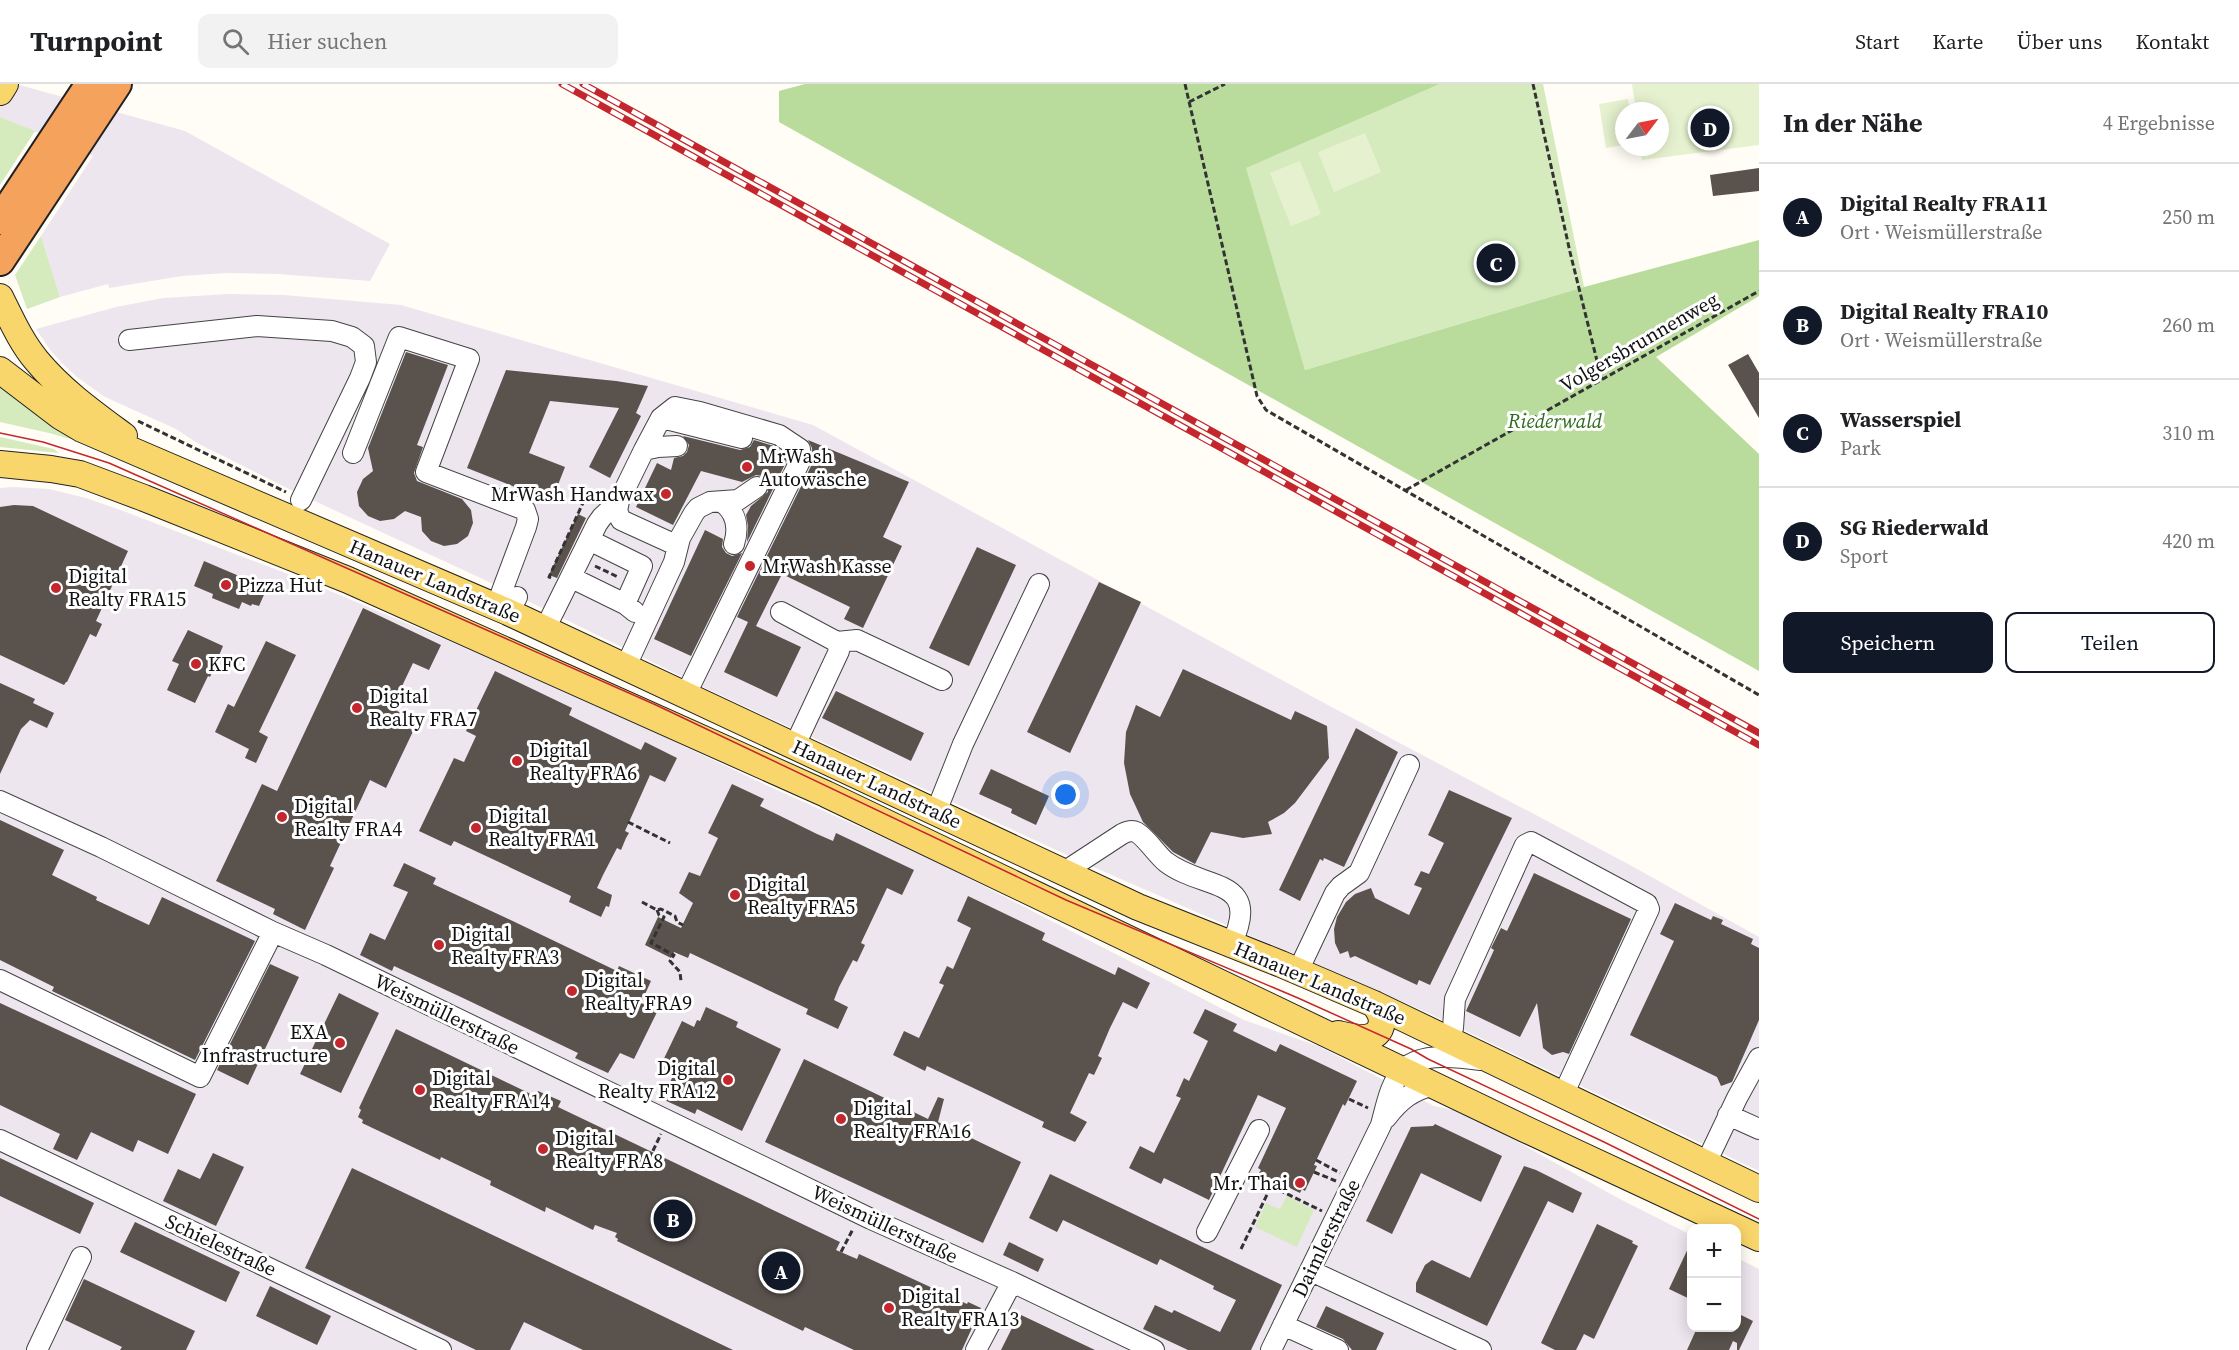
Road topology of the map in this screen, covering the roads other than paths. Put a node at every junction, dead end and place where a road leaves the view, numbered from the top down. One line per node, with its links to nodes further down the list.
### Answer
1 (4, 84): 4 (main road)
2 (90, 84): 5 (highway)
3 (117, 84): 6 (highway)
4 (0, 92)
5 (0, 220)
6 (0, 261)
7 (0, 297): 13 (main road)
8 (129, 340): 16 (street)
9 (0, 370): 13 (main road, Hanauer Landstraße)
10 (677, 446): 11 (street)
11 (644, 450): 17 (street); 32 (street)
12 (353, 453): 25 (street)
13 (153, 458): 25 (main road, Hanauer Landstraße)
14 (0, 464): 43 (main road, Hanauer Landstraße)
15 (757, 487): 18 (street)
16 (295, 497)
17 (620, 501): 19 (street); 20 (street)
18 (723, 502): 19 (street); 21 (street)
19 (669, 535): 27 (street)
20 (589, 540): 22 (street); 24 (street)
21 (734, 544)
22 (563, 579): 24 (street); 28 (street)
23 (1039, 584): 36 (street)
24 (625, 604): 27 (street)
25 (507, 605): 28 (main road, Hanauer Landstraße)
26 (781, 612): 29 (street)
27 (649, 619): 30 (street)
28 (545, 629): 30 (main road, Hanauer Landstraße)
29 (837, 642): 31 (street); 33 (street)
30 (626, 666): 32 (main road, Hanauer Landstraße)
31 (942, 680)
32 (686, 694): 33 (main road, Hanauer Landstraße)
33 (795, 745): 36 (main road, Hanauer Landstraße)
34 (1409, 765): 40 (street)
35 (0, 801): 38 (street, Weismüllerstraße)
36 (936, 812): 37 (main road, Hanauer Landstraße)
37 (1064, 872): 39 (main road, Hanauer Landstraße); 39 (street)
38 (273, 932): 41 (street); 61 (street, Weismüllerstraße)
39 (1231, 945): 40 (main road, Hanauer Landstraße)
40 (1298, 971): 42 (main road, Hanauer Landstraße)
41 (0, 980)
42 (1374, 1004): 43 (main road); 44 (main road, Hanauer Landstraße)
43 (1320, 1030): 47 (main road, Hanauer Landstraße)
44 (1448, 1039): 46 (main road, Hanauer Landstraße); 49 (street)
45 (1759, 1058): 50 (street)
46 (1501, 1065): 47 (street); 49 (main road, Hanauer Landstraße)
47 (1402, 1070): 48 (main road, Hanauer Landstraße); 51 (street, Daimlerstraße)
48 (1435, 1085): 51 (street, Daimlerstraße); 58 (main road, Hanauer Landstraße)
49 (1563, 1095): 55 (main road, Hanauer Landstraße)
50 (1728, 1115): 52 (street); 55 (street)
51 (1377, 1118): 60 (street, Daimlerstraße)
52 (1759, 1129)
53 (1259, 1130): 57 (street)
54 (0, 1140): 64 (street, Schielestraße)
55 (1706, 1163): 56 (main road, Hanauer Landstraße)
56 (1759, 1189)
57 (1208, 1232)
58 (1759, 1238)
59 (81, 1257): 63 (street)
60 (1311, 1271): 62 (street, Daimlerstraße); 69 (street)
61 (1012, 1282): 65 (street); 66 (street, Weismüllerstraße)
62 (1283, 1325): 67 (street, Daimlerstraße); 68 (street)
63 (36, 1350)
64 (441, 1350)
65 (976, 1350)
66 (1154, 1350)
67 (1271, 1350)
68 (1338, 1350)
69 (1482, 1350)

